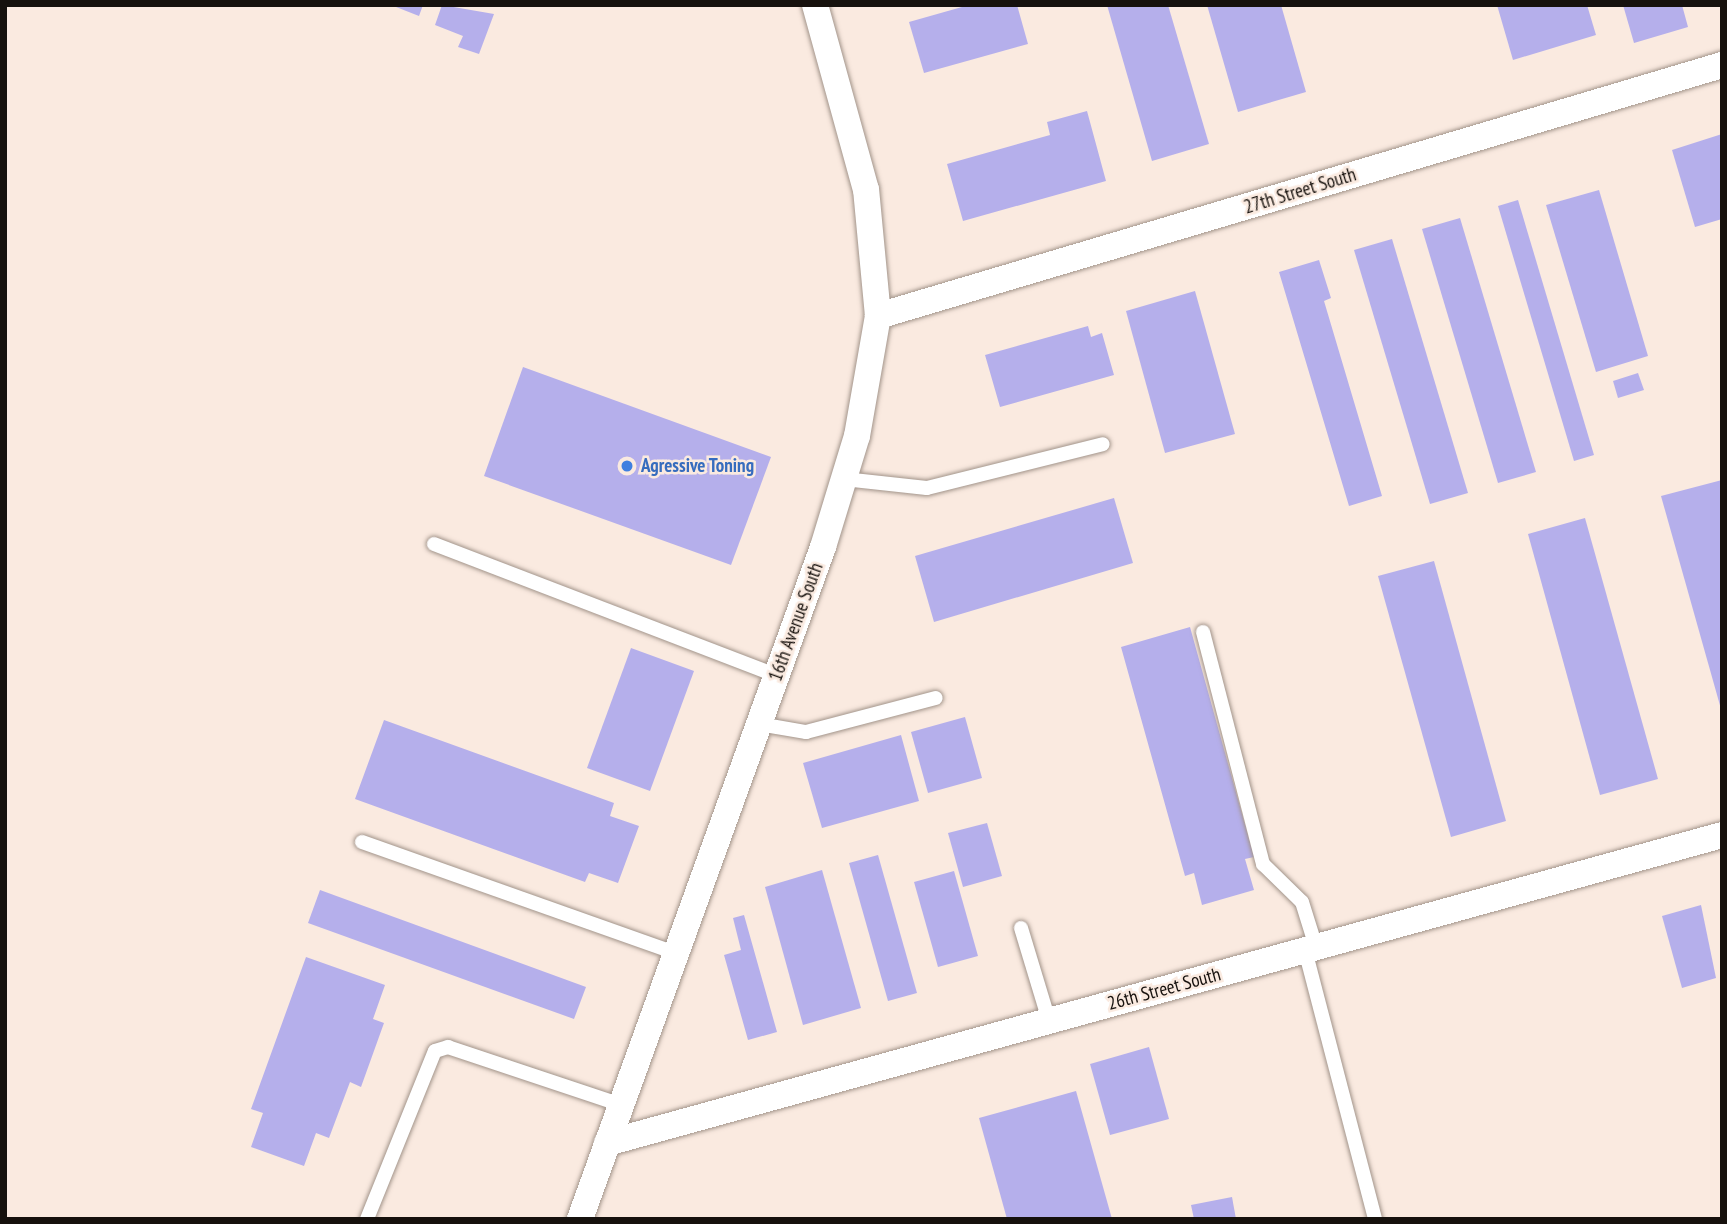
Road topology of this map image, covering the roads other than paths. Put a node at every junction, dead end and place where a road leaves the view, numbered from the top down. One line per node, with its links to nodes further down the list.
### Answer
1 (815, 5): 3 (street, 16th Avenue South)
2 (1722, 65): 3 (street, 27th Street South)
3 (878, 316): 5 (street, 16th Avenue South)
4 (1103, 444): 5 (lane)
5 (844, 479): 8 (street, 16th Avenue South)
6 (433, 544): 8 (lane)
7 (1203, 632): 14 (lane)
8 (777, 676): 10 (street, 16th Avenue South)
9 (936, 698): 10 (lane)
10 (759, 724): 15 (street, 16th Avenue South)
11 (1722, 835): 14 (street, 26th Street South)
12 (362, 842): 15 (lane)
13 (1021, 928): 16 (lane)
14 (1310, 948): 16 (street, 26th Street South); 21 (lane)
15 (676, 953): 17 (street, 16th Avenue South)
16 (1049, 1021): 18 (street, 26th Street South)
17 (621, 1105): 18 (street, 16th Avenue South); 19 (lane)
18 (607, 1143): 20 (street, 16th Avenue South)
19 (367, 1219)
20 (580, 1219)
21 (1375, 1219)

